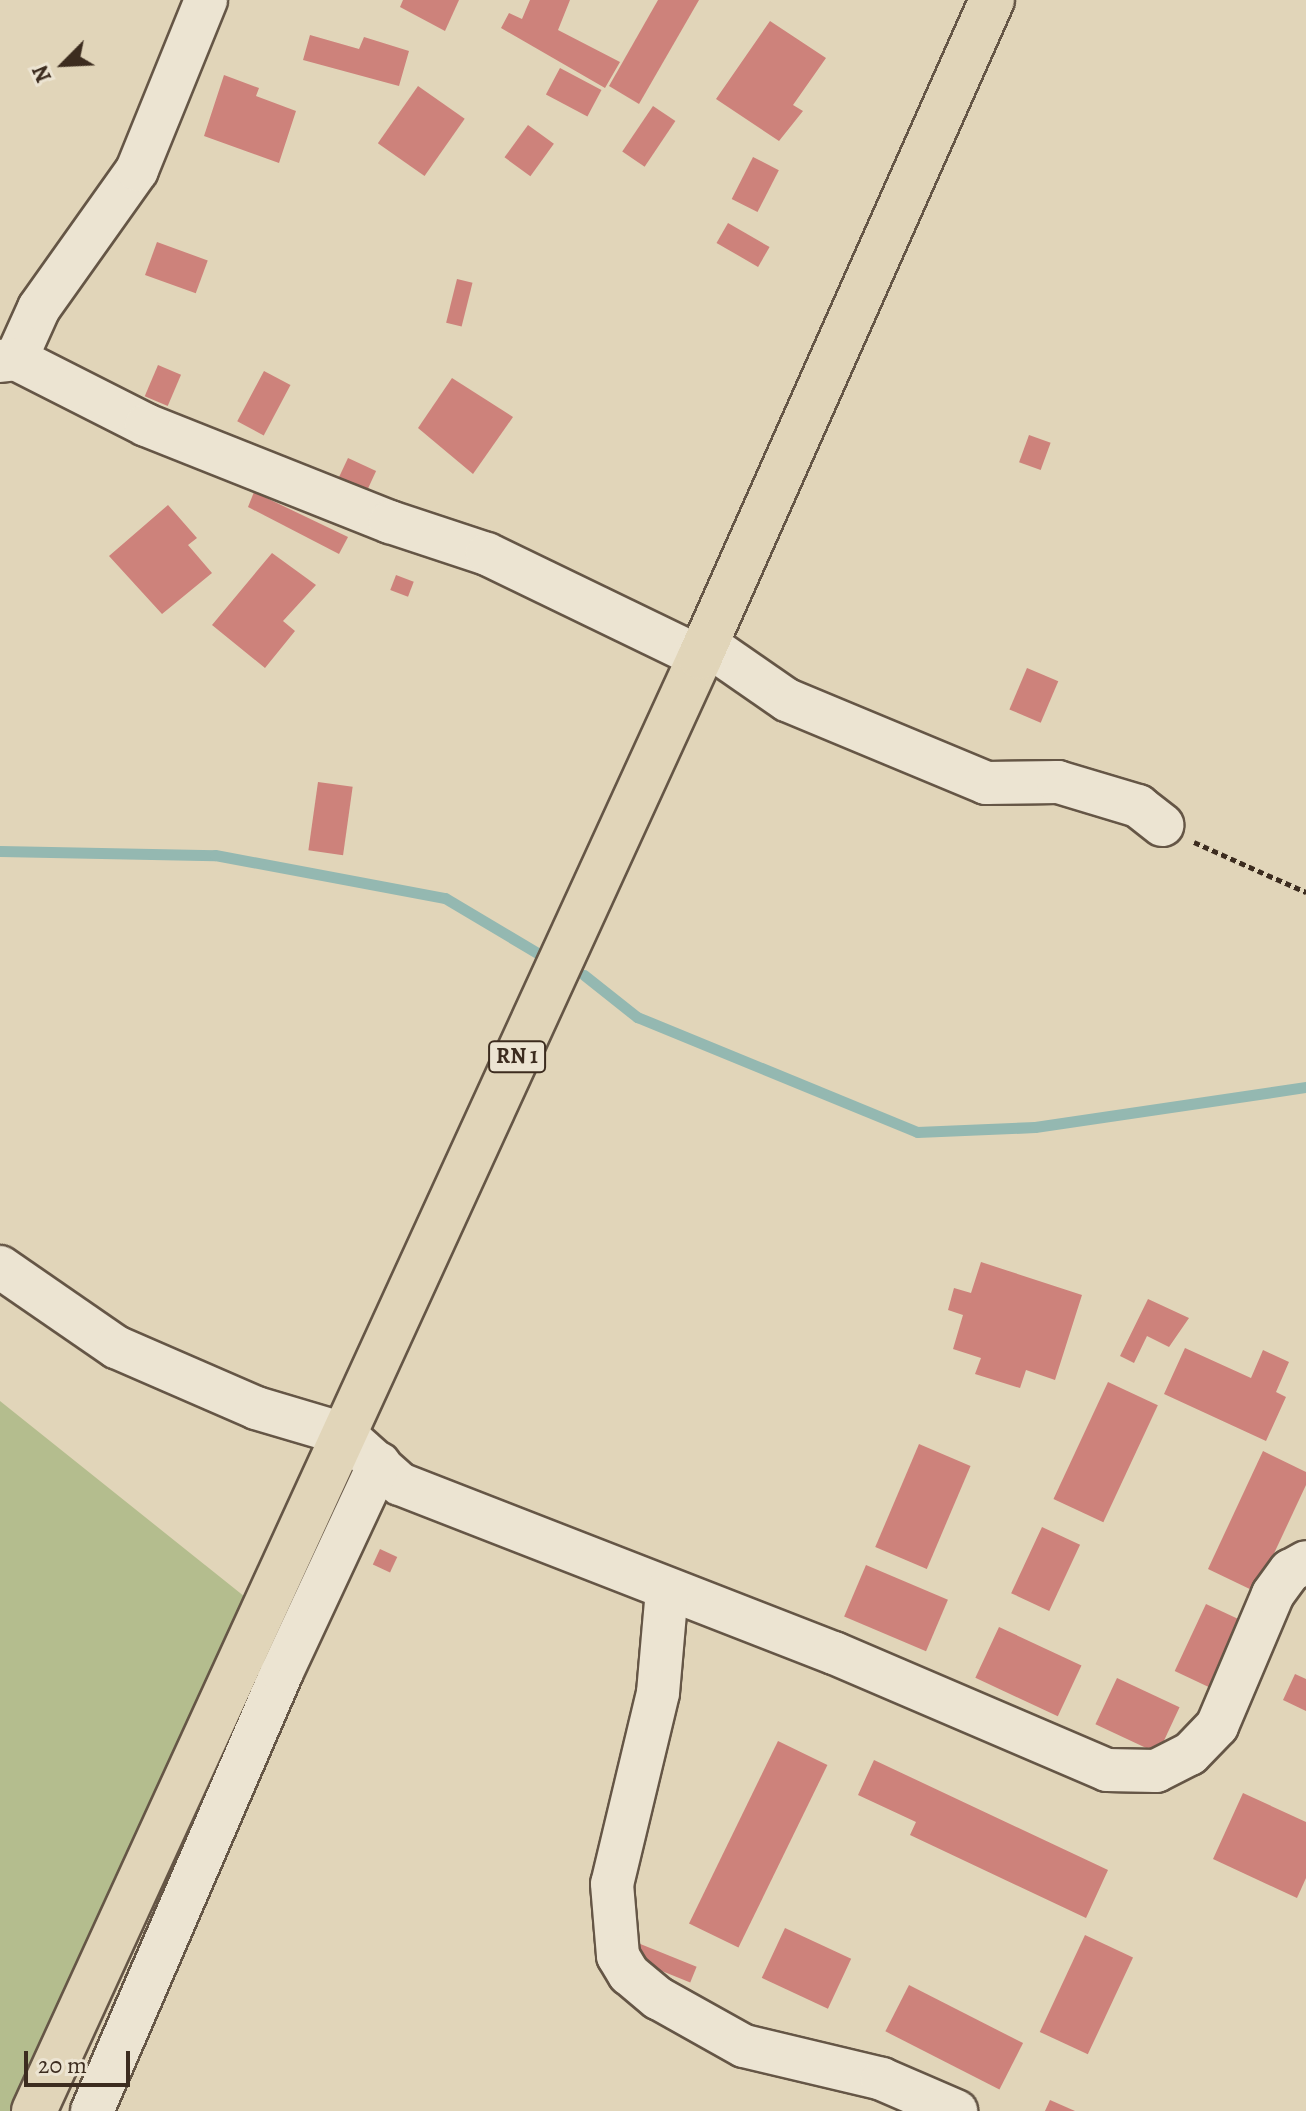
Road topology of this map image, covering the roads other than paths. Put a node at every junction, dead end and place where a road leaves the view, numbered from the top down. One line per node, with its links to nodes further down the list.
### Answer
1 (206, 0): 3 (street)
2 (992, 0): 4 (main road, RN 1)
3 (8, 360): 4 (street)
4 (703, 650): 5 (street); 7 (main road, RN 1)
5 (1162, 825)
6 (0, 1267): 7 (street)
7 (344, 1434): 8 (street); 11 (main road, RN 1)
8 (379, 1464): 10 (street); 12 (street)
9 (1306, 1562): 10 (street)
10 (667, 1590): 13 (street)
11 (34, 2111)
12 (92, 2111)
13 (956, 2111)

